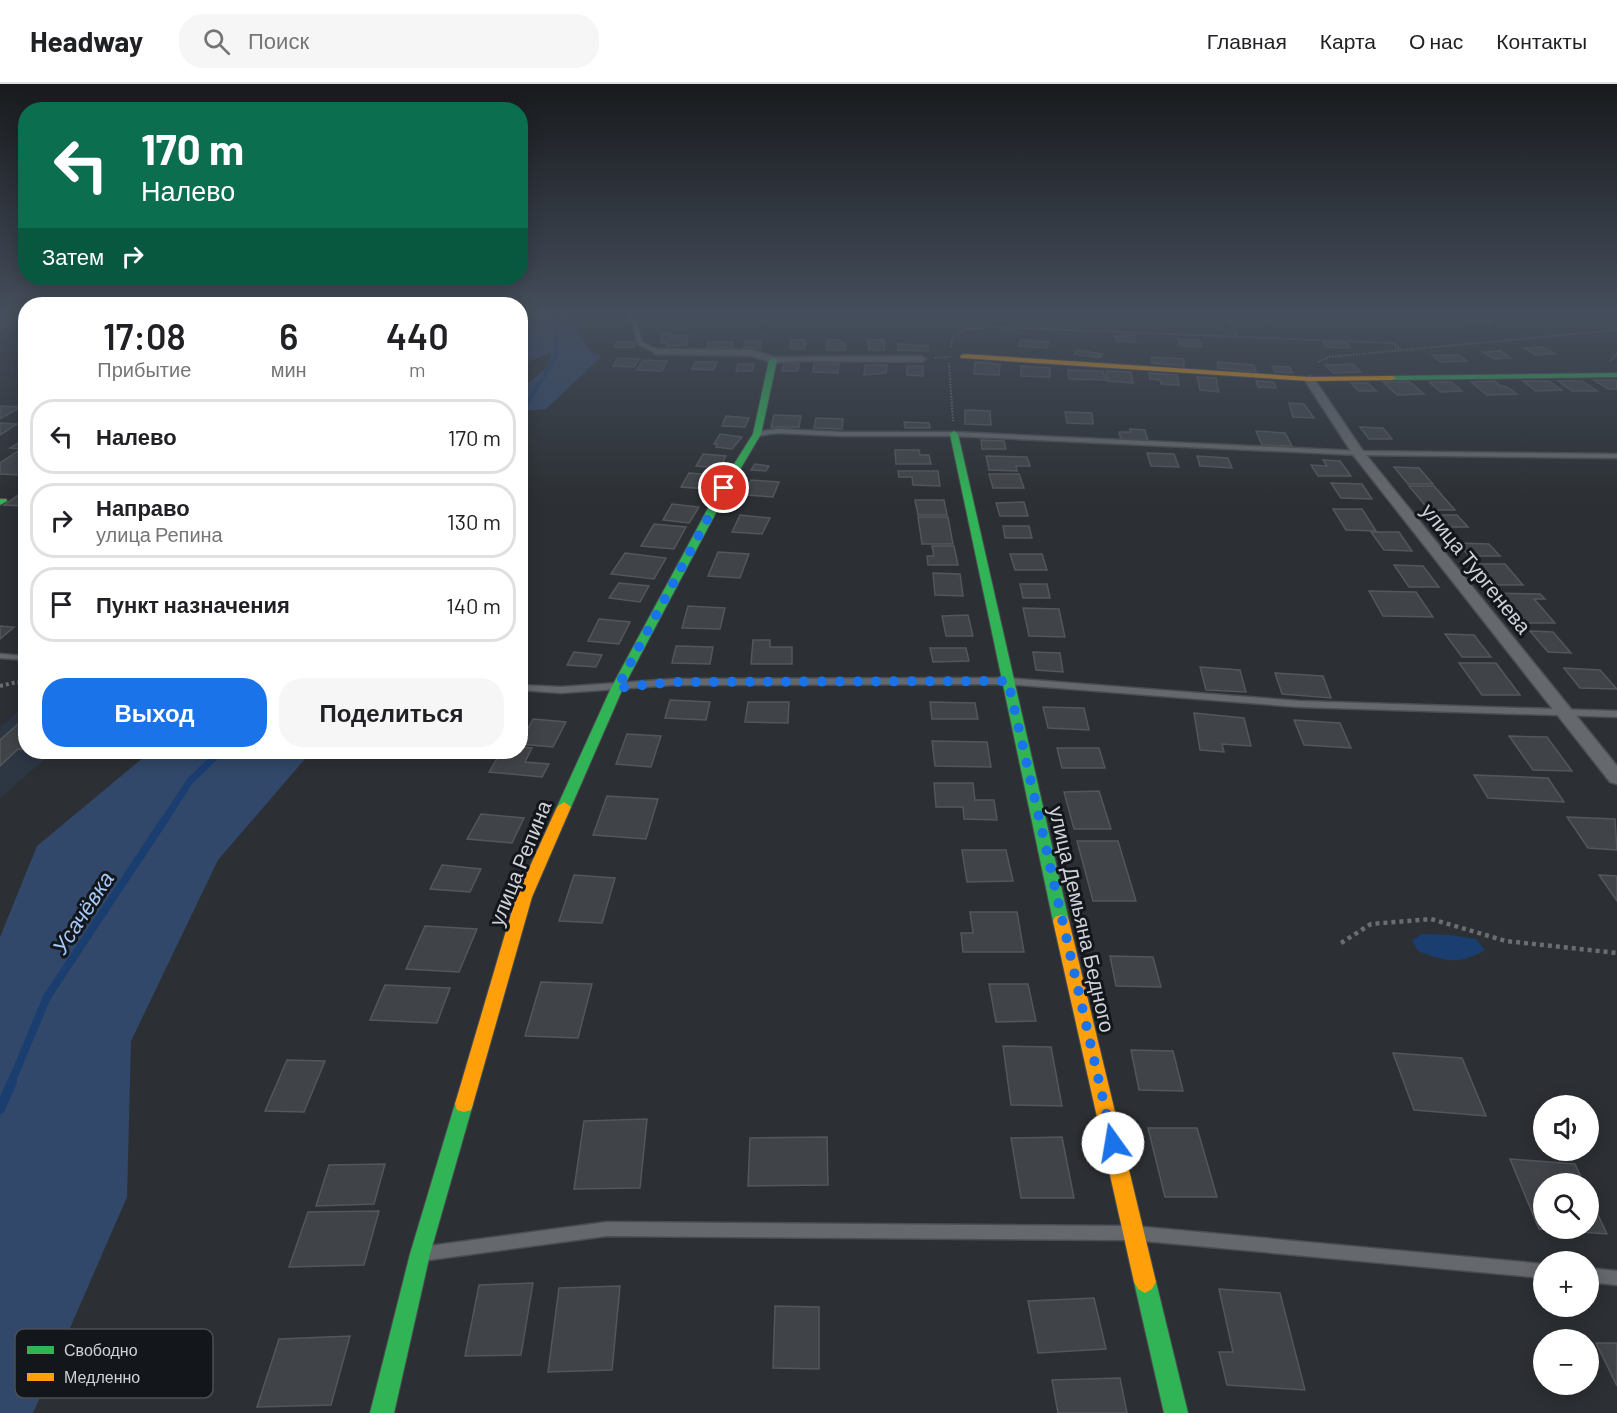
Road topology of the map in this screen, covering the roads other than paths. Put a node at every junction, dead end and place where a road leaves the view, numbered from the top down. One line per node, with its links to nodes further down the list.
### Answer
1 (769, 377): 5 (street, улица Репина)
2 (1279, 377): 4 (street)
3 (1461, 377): 4 (street)
4 (1309, 379): 7 (street, улица Тургенева)
5 (757, 434): 6 (lane); 13 (street, улица Репина)
6 (954, 434): 7 (lane); 11 (street, улица Демьяна Бедного)
7 (1358, 453): 8 (lane); 14 (street, улица Тургенева)
8 (1617, 456)
9 (0, 656): 10 (lane)
10 (18, 657)
11 (1008, 681): 13 (lane); 14 (lane); 17 (street, улица Демьяна Бедного)
12 (528, 688): 13 (lane)
13 (617, 688): 18 (street, улица Репина)
14 (1564, 711): 15 (lane); 16 (street, улица Тургенева)
15 (1617, 714)
16 (1617, 778)
17 (1134, 1233): 18 (lane); 19 (lane); 23 (street, улица Демьяна Бедного)
18 (420, 1254): 22 (street, улица Репина)
19 (1533, 1270)
20 (1599, 1276): 21 (lane)
21 (1617, 1278)
22 (382, 1413)
23 (1176, 1413)

